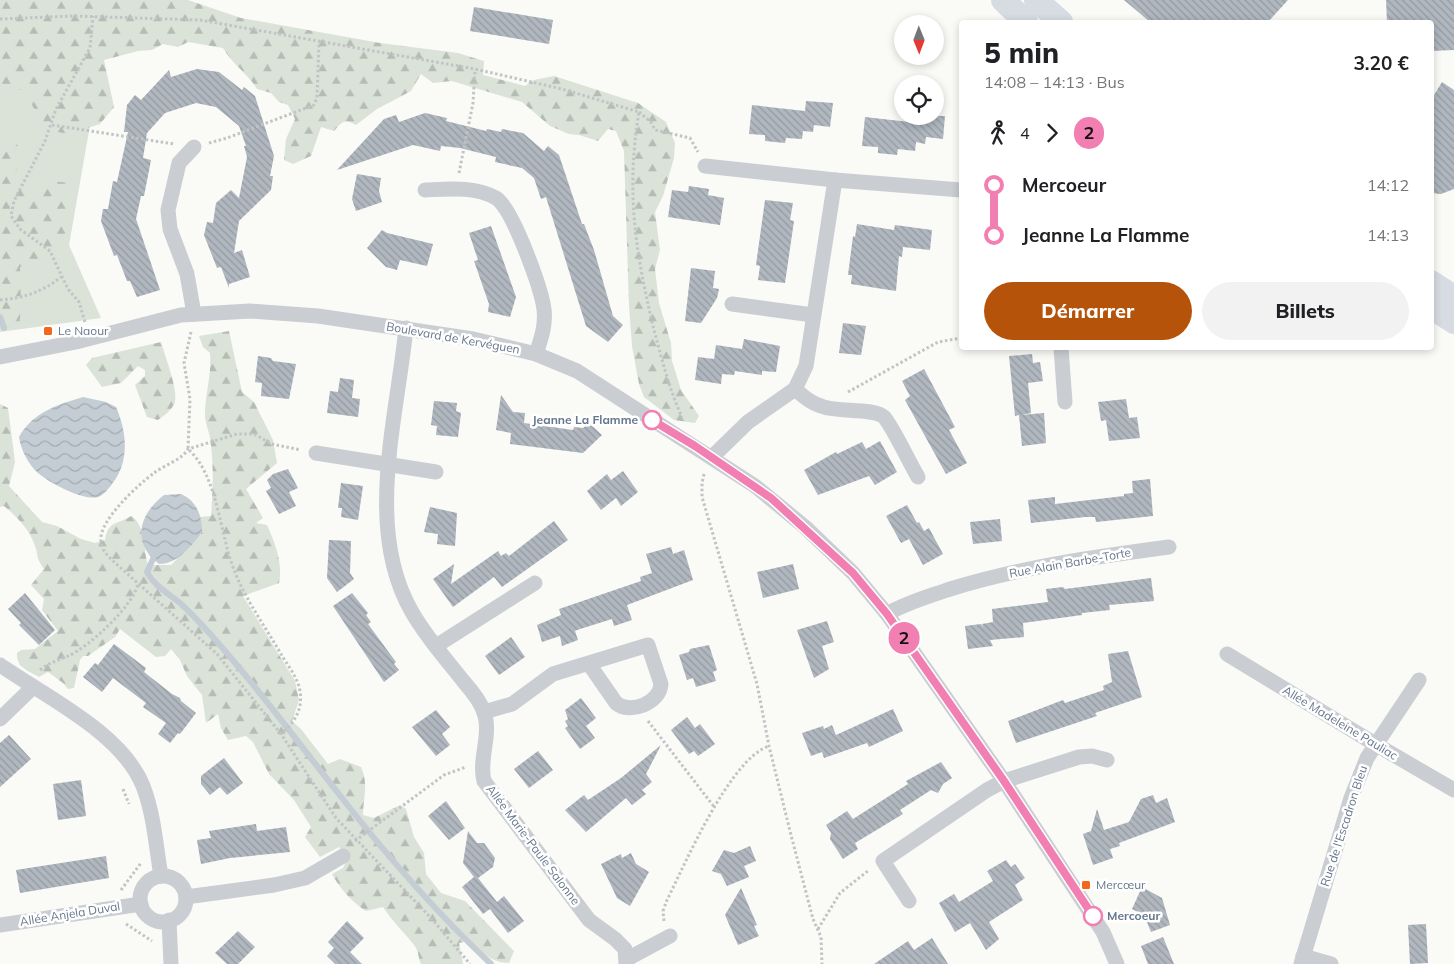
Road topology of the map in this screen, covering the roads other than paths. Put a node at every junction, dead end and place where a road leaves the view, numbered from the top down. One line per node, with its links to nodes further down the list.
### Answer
1 (1003, 0): 3 (main road)
2 (1036, 0): 4 (main road)
3 (1024, 20)
4 (1059, 20)
5 (194, 147): 14 (street)
6 (705, 166): 7 (street)
7 (835, 180): 9 (street); 15 (street)
8 (425, 190): 19 (street)
9 (959, 190)
10 (1434, 284): 11 (main road)
11 (1454, 297)
12 (732, 304): 15 (street)
13 (1434, 309): 16 (main road)
14 (194, 314): 17 (street, Boulevard de Kervéguen); 20 (street, Boulevard de Kervéguen)
15 (813, 315): 21 (street)
16 (1454, 322)
17 (406, 328): 19 (street, Boulevard de Kervéguen); 25 (street, Allée Marie-Paule Salonne)
18 (1061, 350): 22 (street)
19 (536, 354): 24 (street, Boulevard de Kervéguen)
20 (0, 356)
21 (795, 389): 24 (street); 27 (street)
22 (1065, 402)
23 (316, 452): 25 (street)
24 (712, 457): 30 (street, Boulevard de Kervéguen)
25 (390, 464): 26 (street); 31 (street, Allée Marie-Paule Salonne)
26 (436, 472)
27 (918, 477)
28 (1169, 547): 30 (street, Rue Alain Barbe-Torte)
29 (535, 583): 31 (street)
30 (887, 614): 41 (street, Boulevard de Kervéguen)
31 (436, 646): 37 (street, Allée Marie-Paule Salonne)
32 (1227, 654): 39 (street, Allée Madeleine Pauliac)
33 (589, 664): 33 (street); 37 (street)
34 (0, 665): 36 (street)
35 (1418, 680): 39 (street, Rue de l'Escadron Bleu)
36 (30, 685): 38 (street); 44 (street)
37 (484, 712): 52 (street, Allée Marie-Paule Salonne)
38 (0, 719)
39 (1374, 744): 42 (street, Allée Madeleine Pauliac); 51 (street, Rue de l'Escadron Bleu)
40 (1107, 760): 41 (street)
41 (1004, 781): 46 (street); 54 (street, Boulevard de Kervéguen)
42 (1454, 790)
43 (344, 856): 45 (street)
44 (161, 876): 45 (street); 47 (street)
45 (186, 897): 48 (street)
46 (909, 901)
47 (141, 904): 48 (street); 49 (street, Allée Anjela Duval)
48 (168, 920): 53 (street)
49 (0, 925)
50 (670, 936): 52 (street, Allée Marie-Paule Salonne)
51 (1302, 960): 55 (street, Rue de l'Escadron Bleu)
52 (627, 961)
53 (171, 964)
54 (1117, 964)
55 (1331, 964)

